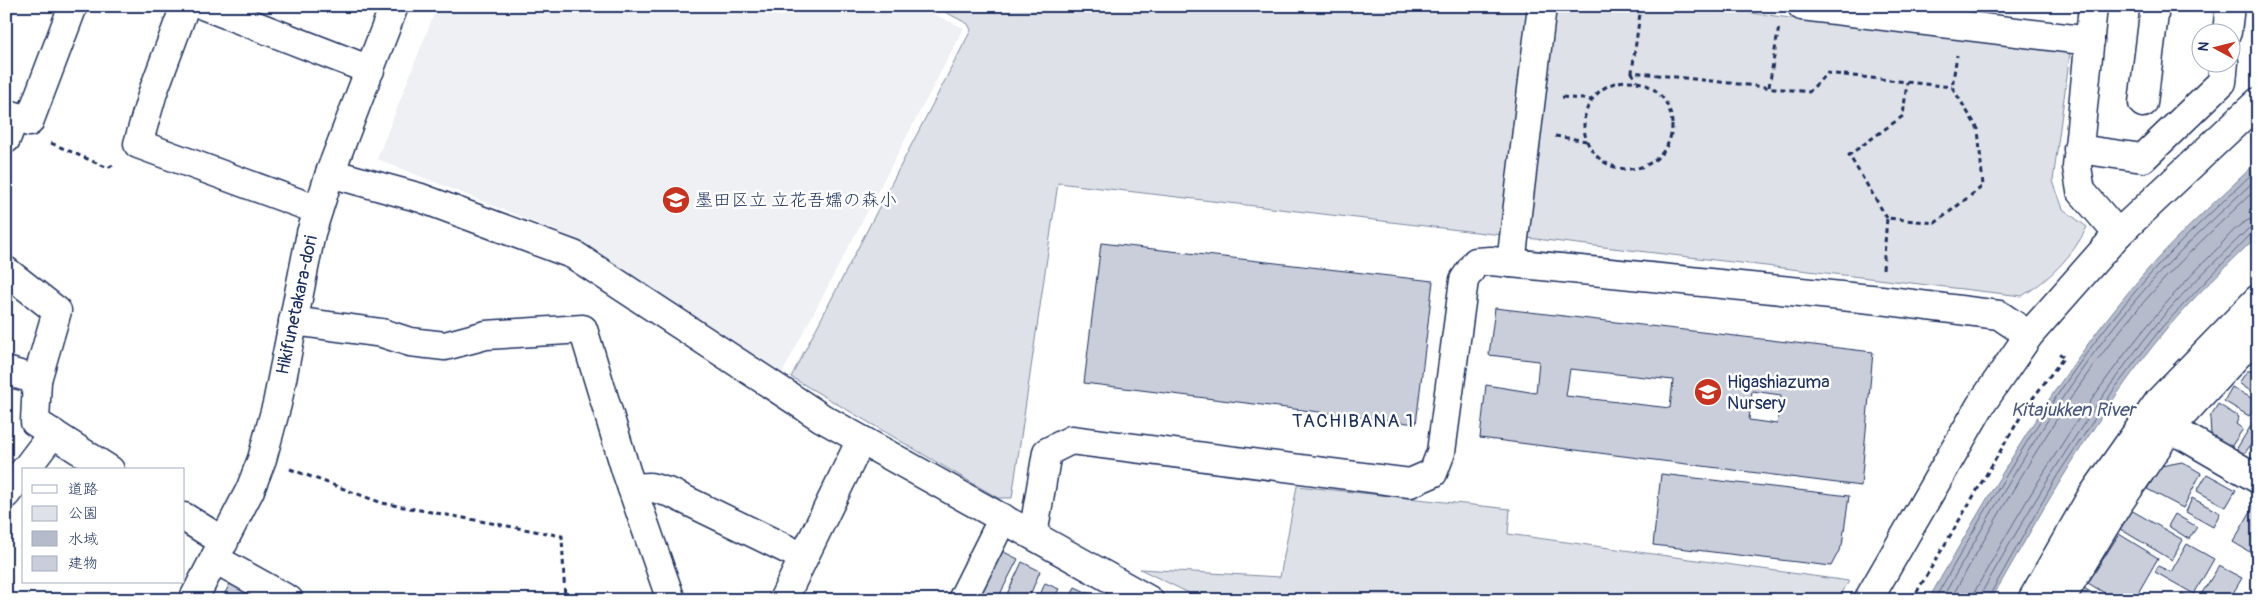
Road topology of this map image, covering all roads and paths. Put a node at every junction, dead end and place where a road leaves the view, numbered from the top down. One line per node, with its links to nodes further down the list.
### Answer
1 (72, 6): 24 (street)
2 (185, 6): 25 (street)
3 (205, 6): 15 (street)
4 (394, 6): 15 (street, Hikifunetakara-dori)
5 (1542, 6): 31 (street)
6 (1641, 6): 16 (path)
7 (1802, 6): 13 (street)
8 (2093, 6): 14 (street)
9 (2155, 6): 23 (street)
10 (2230, 6): 11 (street)
11 (2228, 22)
12 (1779, 24): 20 (path)
13 (1962, 25): 14 (street); 21 (path)
14 (2090, 41): 26 (street)
15 (370, 70): 27 (street, Hikifunetakara-dori)
16 (1632, 72): 18 (path); 20 (path)
17 (2223, 72): 26 (street)
18 (1636, 81): 18 (path)
19 (1908, 82): 20 (path); 21 (path); 29 (path)
20 (1769, 87)
21 (1952, 87): 29 (path)
22 (2258, 102): 30 (street)
23 (2143, 103)
24 (14, 123): 25 (path)
25 (138, 144): 28 (street)
26 (2078, 149): 30 (street)
27 (330, 173): 28 (street, Hikifunetakara-dori); 43 (street)
28 (318, 210): 35 (street, Hikifunetakara-dori)
29 (1887, 218): 34 (path)
30 (2118, 234): 37 (street)
31 (1511, 263): 34 (street); 53 (street)
32 (6, 271): 40 (street)
33 (2258, 299): 65 (street)
34 (1881, 300): 37 (street)
35 (293, 321): 44 (street, Hikifunetakara-dori); 49 (street)
36 (2258, 333): 41 (street)
37 (2030, 335): 63 (street)
38 (2055, 350): 64 (path)
39 (6, 372): 40 (street)
40 (37, 380): 42 (street)
41 (2170, 428): 48 (street); 66 (street)
42 (53, 433): 45 (street); 46 (street)
43 (861, 440): 52 (street); 55 (street)
44 (262, 459): 54 (street, Hikifunetakara-dori); 59 (path)
45 (26, 468)
46 (107, 468)
47 (22, 473): 50 (street)
48 (2258, 480)
49 (632, 488): 55 (street); 60 (street)
50 (6, 494)
51 (185, 518): 54 (street)
52 (1003, 518): 53 (street); 62 (street)
53 (1033, 534): 56 (street)
54 (219, 551): 57 (street, Hikifunetakara-dori); 58 (street)
55 (803, 557): 61 (street)
56 (1142, 598)
57 (193, 600)
58 (289, 600)
59 (565, 600)
60 (671, 600)
61 (782, 600)
62 (962, 600)
63 (1868, 600)
64 (1912, 600)
65 (2032, 600)
66 (2060, 600)

